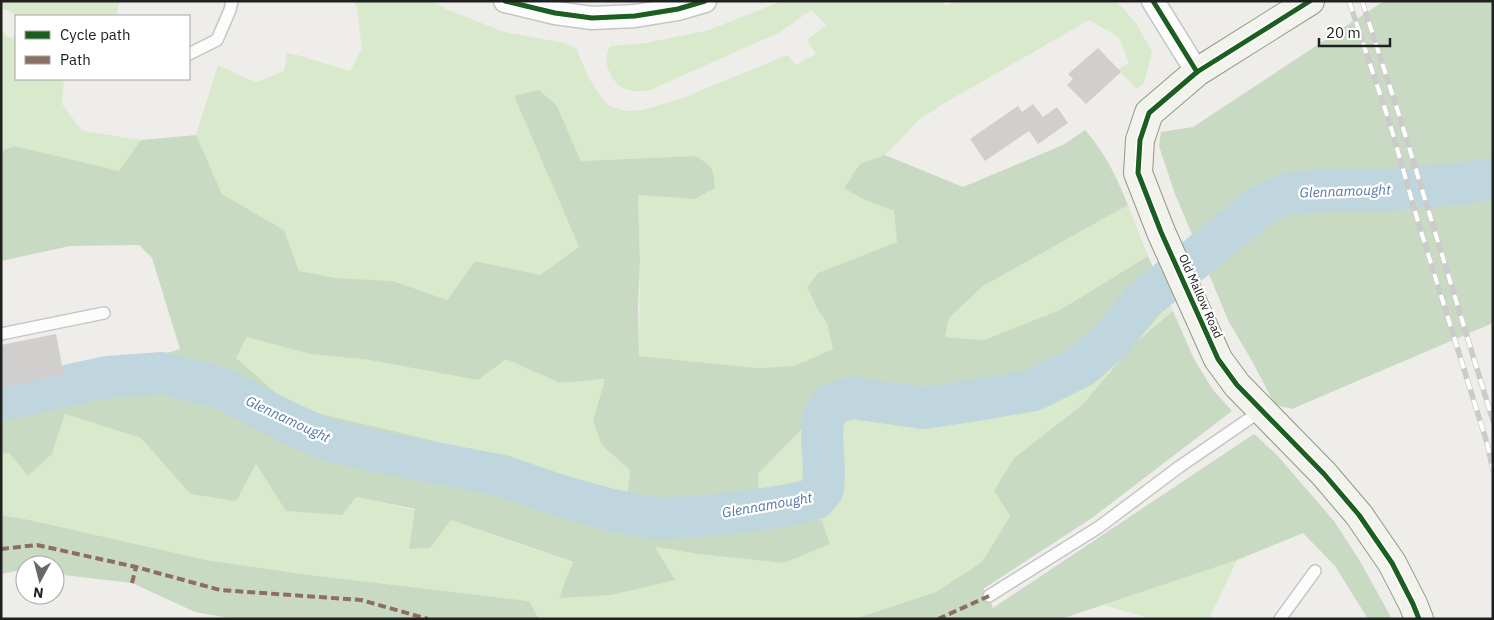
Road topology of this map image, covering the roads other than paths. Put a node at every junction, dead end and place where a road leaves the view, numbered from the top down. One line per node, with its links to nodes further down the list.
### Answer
1 (232, 1): 6 (lane)
2 (505, 1): 3 (street)
3 (705, 1)
4 (1153, 1): 7 (street)
5 (1310, 1): 7 (street, Old Mallow Road)
6 (190, 54)
7 (1197, 72): 10 (street, Old Mallow Road)
8 (104, 313): 9 (lane)
9 (1, 334)
10 (1262, 410): 12 (lane); 14 (street, Old Mallow Road)
11 (1315, 571): 13 (lane)
12 (989, 596)
13 (1280, 619)
14 (1419, 619)

